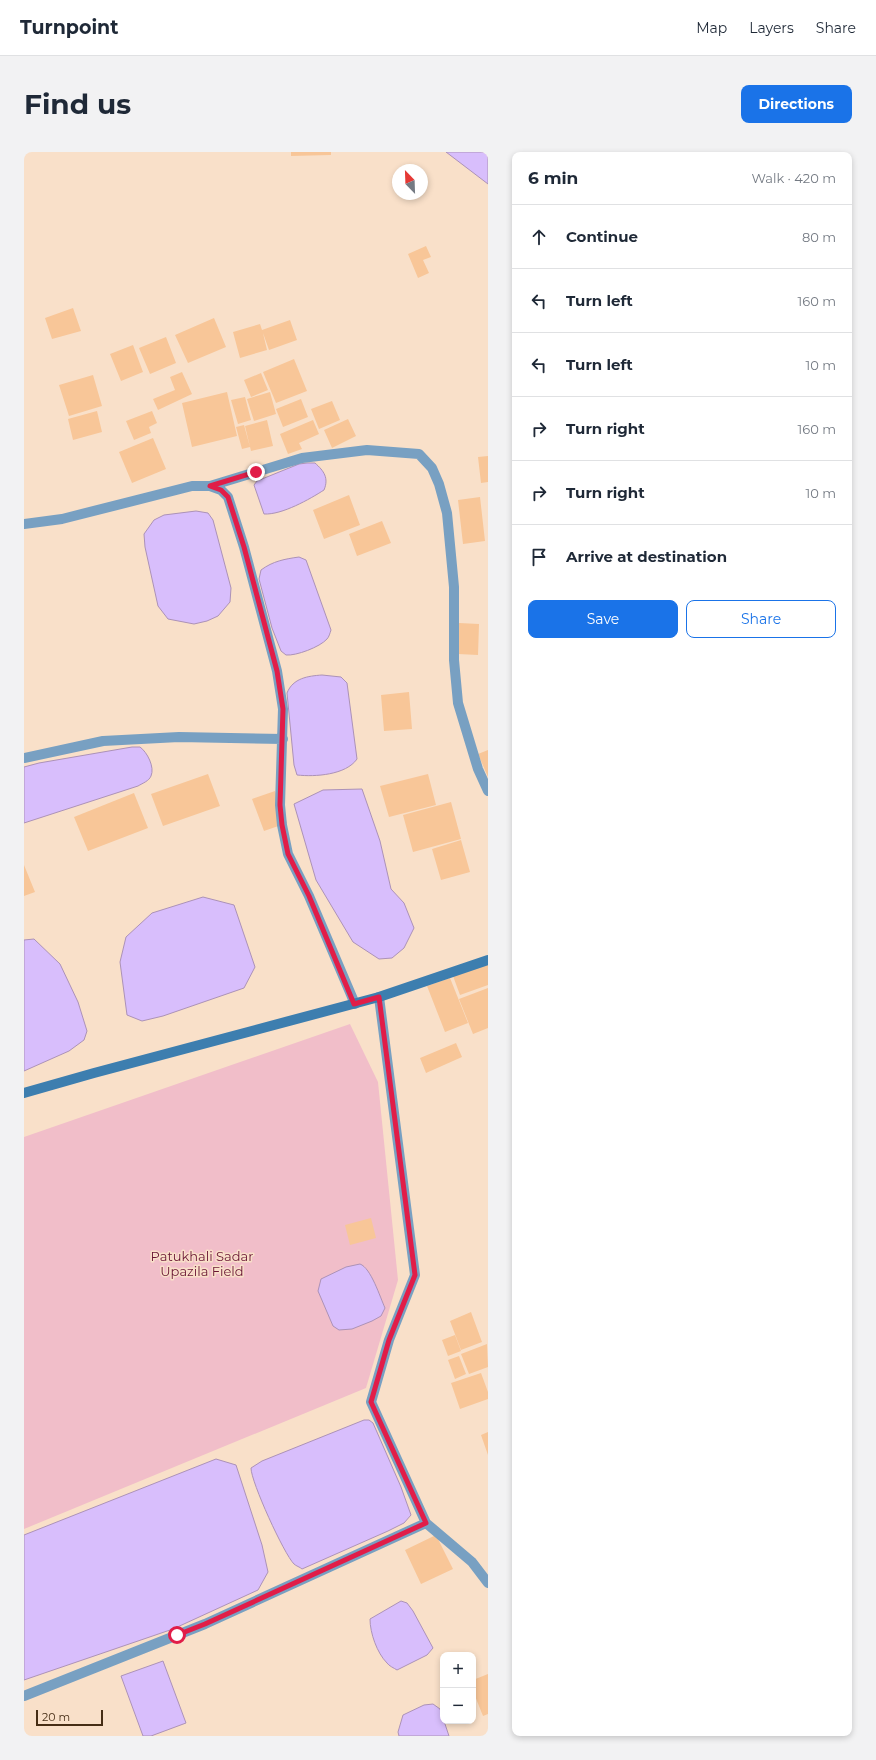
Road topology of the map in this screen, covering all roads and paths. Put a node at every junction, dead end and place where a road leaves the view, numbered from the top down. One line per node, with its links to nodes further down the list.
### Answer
1 (210, 486): 2 (street); 3 (street); 5 (street)
2 (24, 524)
3 (283, 739): 4 (street); 8 (street)
4 (24, 758)
5 (488, 790)
6 (488, 960): 7 (street)
7 (379, 997): 8 (street); 10 (street)
8 (354, 1004): 9 (street)
9 (24, 1093)
10 (426, 1523): 11 (street); 12 (street)
11 (488, 1583)
12 (24, 1696)

